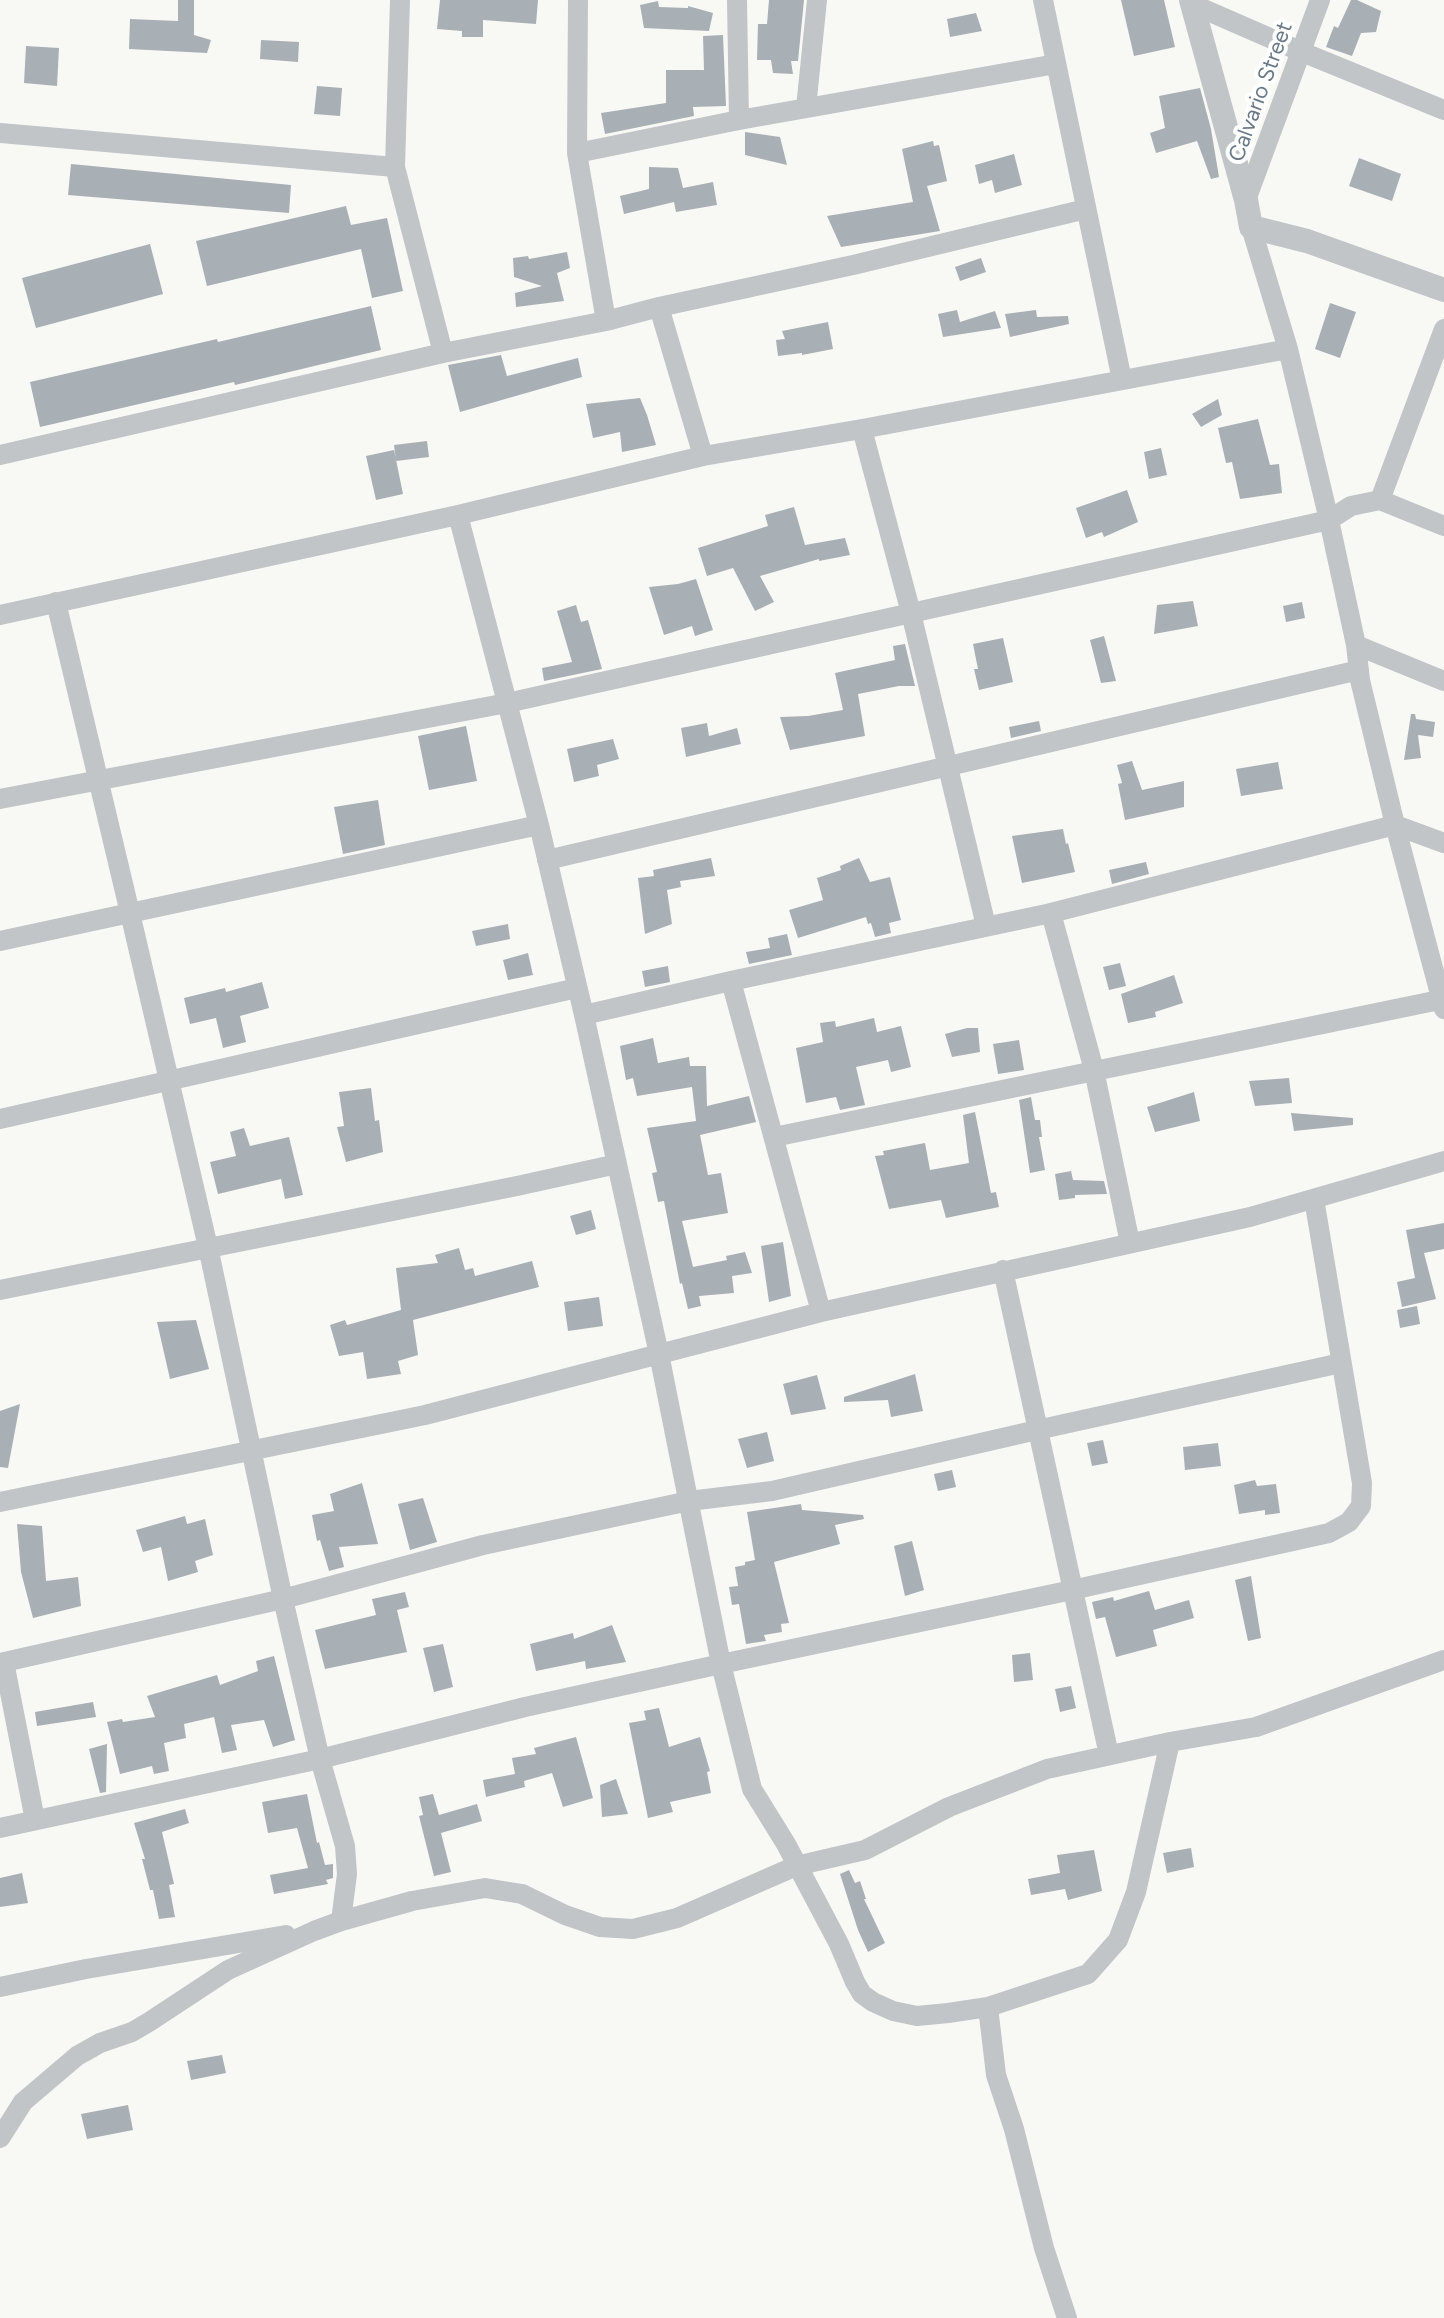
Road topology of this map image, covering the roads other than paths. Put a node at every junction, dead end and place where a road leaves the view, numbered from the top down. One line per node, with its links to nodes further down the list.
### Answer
1 (400, 0): 15 (street)
2 (578, 0): 14 (street)
3 (737, 0): 12 (street)
4 (817, 0): 10 (street)
5 (1043, 0): 9 (street)
6 (1320, 0): 8 (street, Calvario Street)
7 (1191, 2): 8 (street); 16 (street)
8 (1302, 52): 11 (street); 16 (street, Calvario Street)
9 (1056, 64): 10 (street); 17 (street)
10 (806, 108): 12 (street)
11 (1444, 110)
12 (739, 120): 14 (street)
13 (0, 133): 15 (street)
14 (577, 153): 21 (street)
15 (395, 167): 24 (street)
16 (1246, 200): 18 (street)
17 (1086, 209): 20 (street); 25 (street)
18 (1251, 227): 19 (street); 23 (street)
19 (1444, 290)
20 (659, 307): 21 (street); 28 (street)
21 (606, 321): 24 (street)
22 (1444, 329): 29 (street)
23 (1288, 349): 25 (street); 31 (street)
24 (443, 353): 27 (street)
25 (1122, 380): 26 (street)
26 (862, 429): 28 (street); 34 (street)
27 (0, 455)
28 (703, 456): 30 (street)
29 (1380, 500): 31 (street); 32 (street)
30 (458, 515): 33 (street); 39 (street)
31 (1329, 520): 34 (street); 36 (street)
32 (1444, 526)
33 (56, 602): 35 (street); 41 (street)
34 (911, 613): 39 (street); 40 (street)
35 (0, 615)
36 (1356, 645): 37 (street); 38 (street)
37 (1359, 670): 40 (street); 44 (street)
38 (1444, 681)
39 (507, 703): 41 (street); 43 (street)
40 (947, 766): 46 (street); 49 (street)
41 (99, 780): 42 (street); 47 (street)
42 (0, 799)
43 (539, 825): 46 (street); 47 (street)
44 (1395, 825): 45 (street); 48 (street); 53 (street)
45 (1444, 843)
46 (547, 860): 52 (street)
47 (130, 913): 50 (street); 56 (street)
48 (1051, 913): 49 (street); 55 (street)
49 (986, 926): 51 (street)
50 (0, 941)
51 (731, 981): 54 (street); 58 (street)
52 (577, 988): 54 (street); 56 (street)
53 (1443, 1002): 55 (street)
54 (584, 1015): 60 (street)
55 (1094, 1070): 58 (street); 62 (street)
56 (168, 1079): 57 (street); 63 (street)
57 (0, 1119)
58 (774, 1137): 66 (street)
59 (1444, 1161): 61 (street)
60 (617, 1164): 63 (street); 67 (street)
61 (1314, 1199): 62 (street); 68 (street)
62 (1130, 1243): 64 (street)
63 (208, 1247): 65 (street); 70 (street)
64 (1003, 1270): 66 (street); 69 (street)
65 (0, 1290)
66 (821, 1312): 67 (street)
67 (659, 1354): 70 (street); 71 (street)
68 (1341, 1363): 69 (street); 73 (street)
69 (1037, 1430): 71 (street); 73 (street)
70 (250, 1450): 72 (street); 74 (street)
71 (689, 1501): 74 (street); 77 (street)
72 (0, 1502)
73 (1072, 1590): 77 (street); 79 (street)
74 (283, 1599): 76 (street); 80 (street)
75 (1444, 1660): 78 (street)
76 (2, 1662): 81 (street)
77 (721, 1664): 80 (street); 83 (street)
78 (1170, 1742): 79 (street); 87 (street)
79 (1109, 1755): 83 (street)
80 (320, 1759): 81 (street); 84 (street)
81 (35, 1820): 82 (street)
82 (0, 1828)
83 (796, 1866): 84 (street); 87 (street)
84 (341, 1921): 85 (street)
85 (314, 1931): 86 (street); 88 (street)
86 (0, 1987)
87 (988, 2007): 89 (street)
88 (0, 2138)
89 (1067, 2318)

